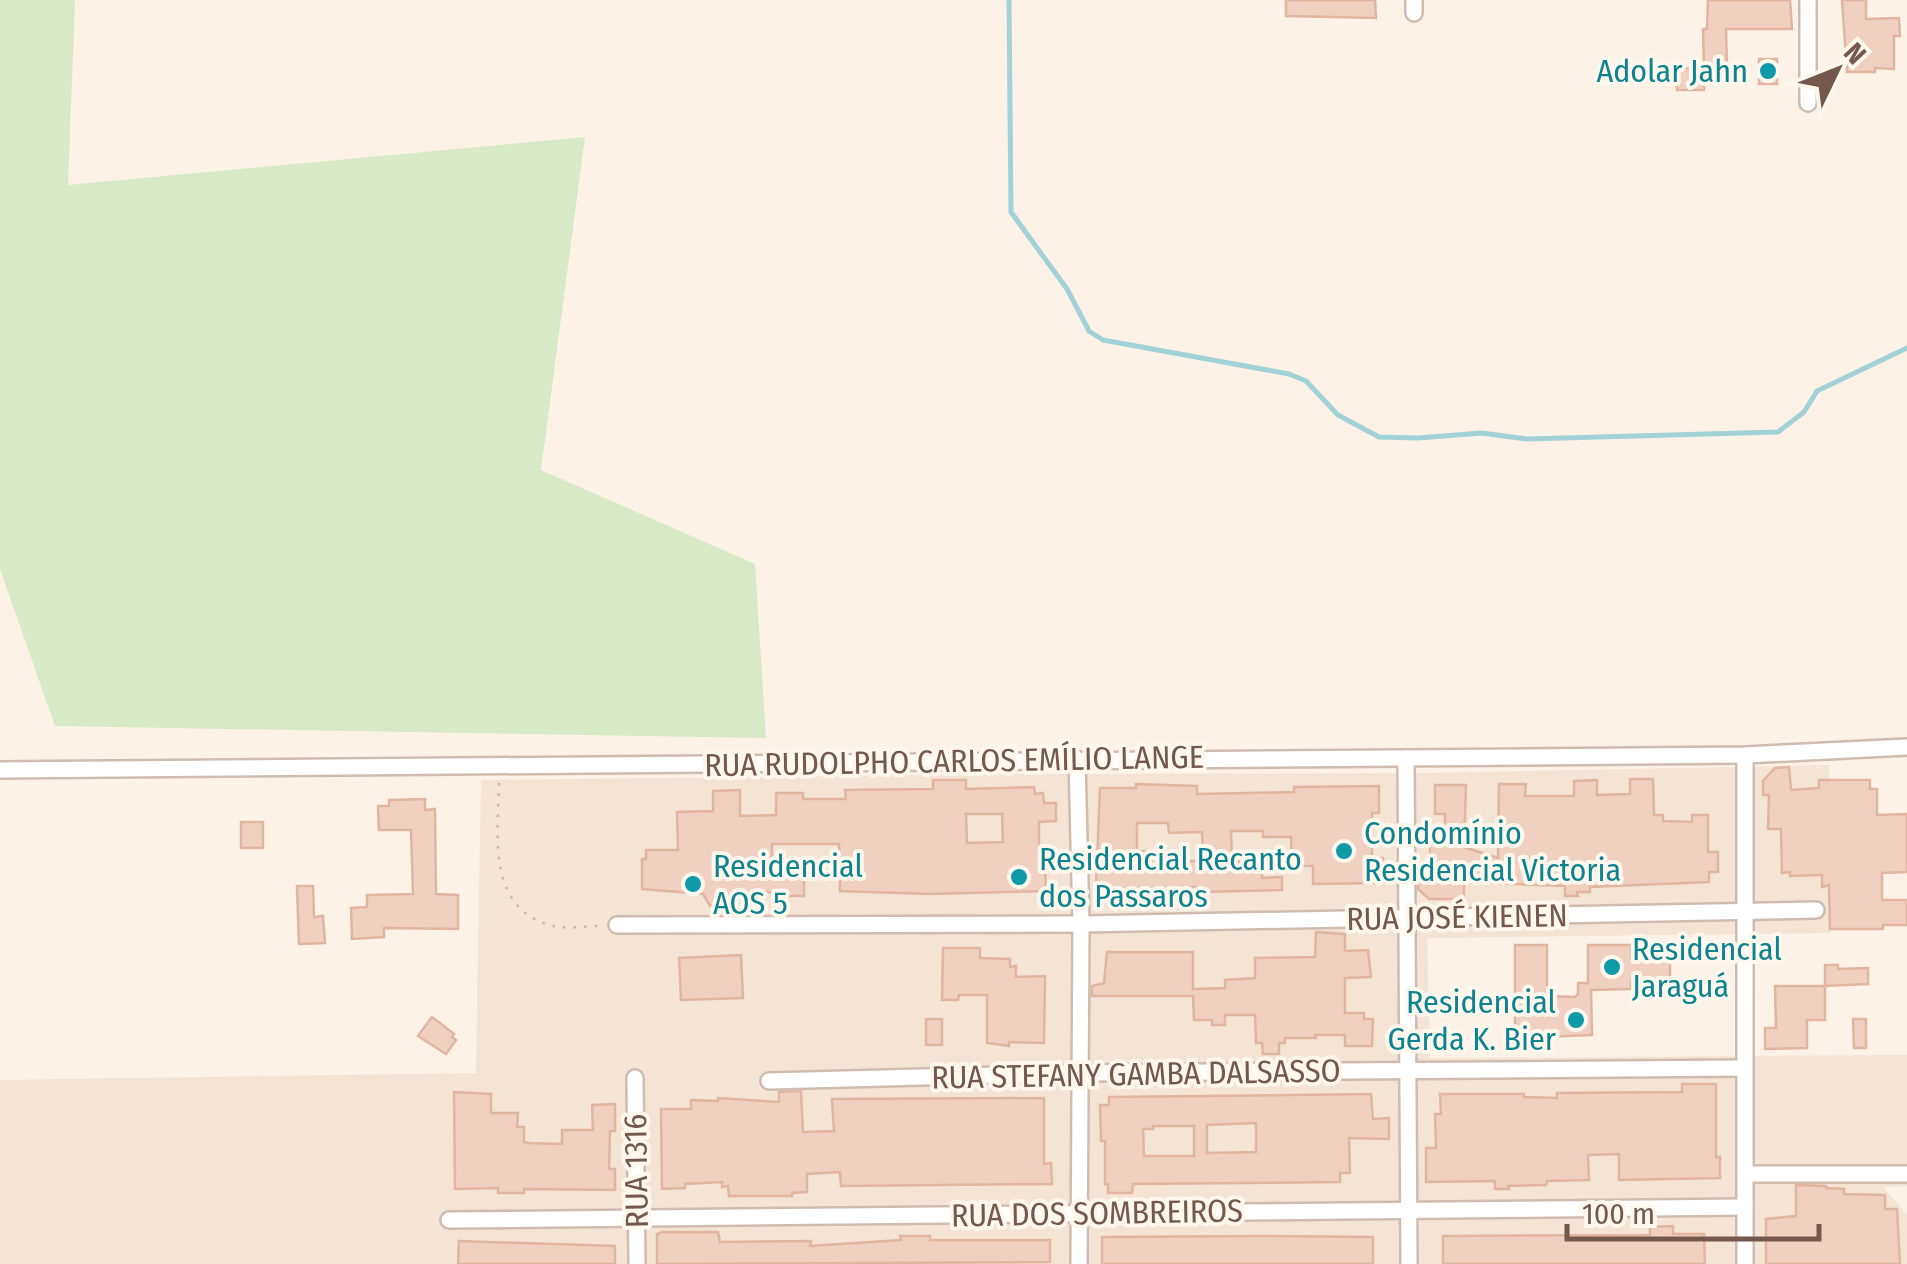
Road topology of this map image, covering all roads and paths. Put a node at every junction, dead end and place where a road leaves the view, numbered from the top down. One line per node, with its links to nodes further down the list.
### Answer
1 (1808, 0): 2 (street)
2 (1808, 103)
3 (1907, 747): 4 (street, RUA RUDOLPHO CARLOS EMÍLIO LANGE)
4 (1745, 754): 5 (street, RUA RUDOLPHO CARLOS EMÍLIO LANGE); 10 (street)
5 (1406, 758): 6 (street, RUA RUDOLPHO CARLOS EMÍLIO LANGE); 11 (street)
6 (1077, 759): 7 (street, RUA RUDOLPHO CARLOS EMÍLIO LANGE); 12 (street)
7 (500, 766): 8 (street, RUA RUDOLPHO CARLOS EMÍLIO LANGE); 13 (path)
8 (0, 770)
9 (1816, 910): 10 (street, RUA JOSÉ KIENEN)
10 (1746, 911): 11 (street, RUA JOSÉ KIENEN); 14 (street)
11 (1407, 918): 12 (street, RUA JOSÉ KIENEN); 15 (street)
12 (1082, 924): 13 (street, RUA JOSÉ KIENEN); 16 (street)
13 (617, 925)
14 (1744, 1068): 15 (street, RUA STEFANY GAMBA DALSASSO); 19 (street)
15 (1409, 1070): 16 (street, RUA STEFANY GAMBA DALSASSO); 22 (street)
16 (1080, 1073): 18 (street, RUA STEFANY GAMBA DALSASSO); 23 (street)
17 (635, 1078): 24 (street, RUA 1316)
18 (769, 1081)
19 (1745, 1174): 20 (street); 21 (street)
20 (1907, 1174)
21 (1744, 1207): 22 (street, RUA DOS SOMBREIROS); 29 (street)
22 (1408, 1210): 23 (street, RUA DOS SOMBREIROS); 28 (street)
23 (1078, 1213): 24 (street, RUA DOS SOMBREIROS); 27 (street)
24 (637, 1217): 25 (street, RUA DOS SOMBREIROS); 26 (street, RUA 1316)
25 (448, 1220)
26 (637, 1264)
27 (1078, 1264)
28 (1409, 1264)
29 (1745, 1264)

